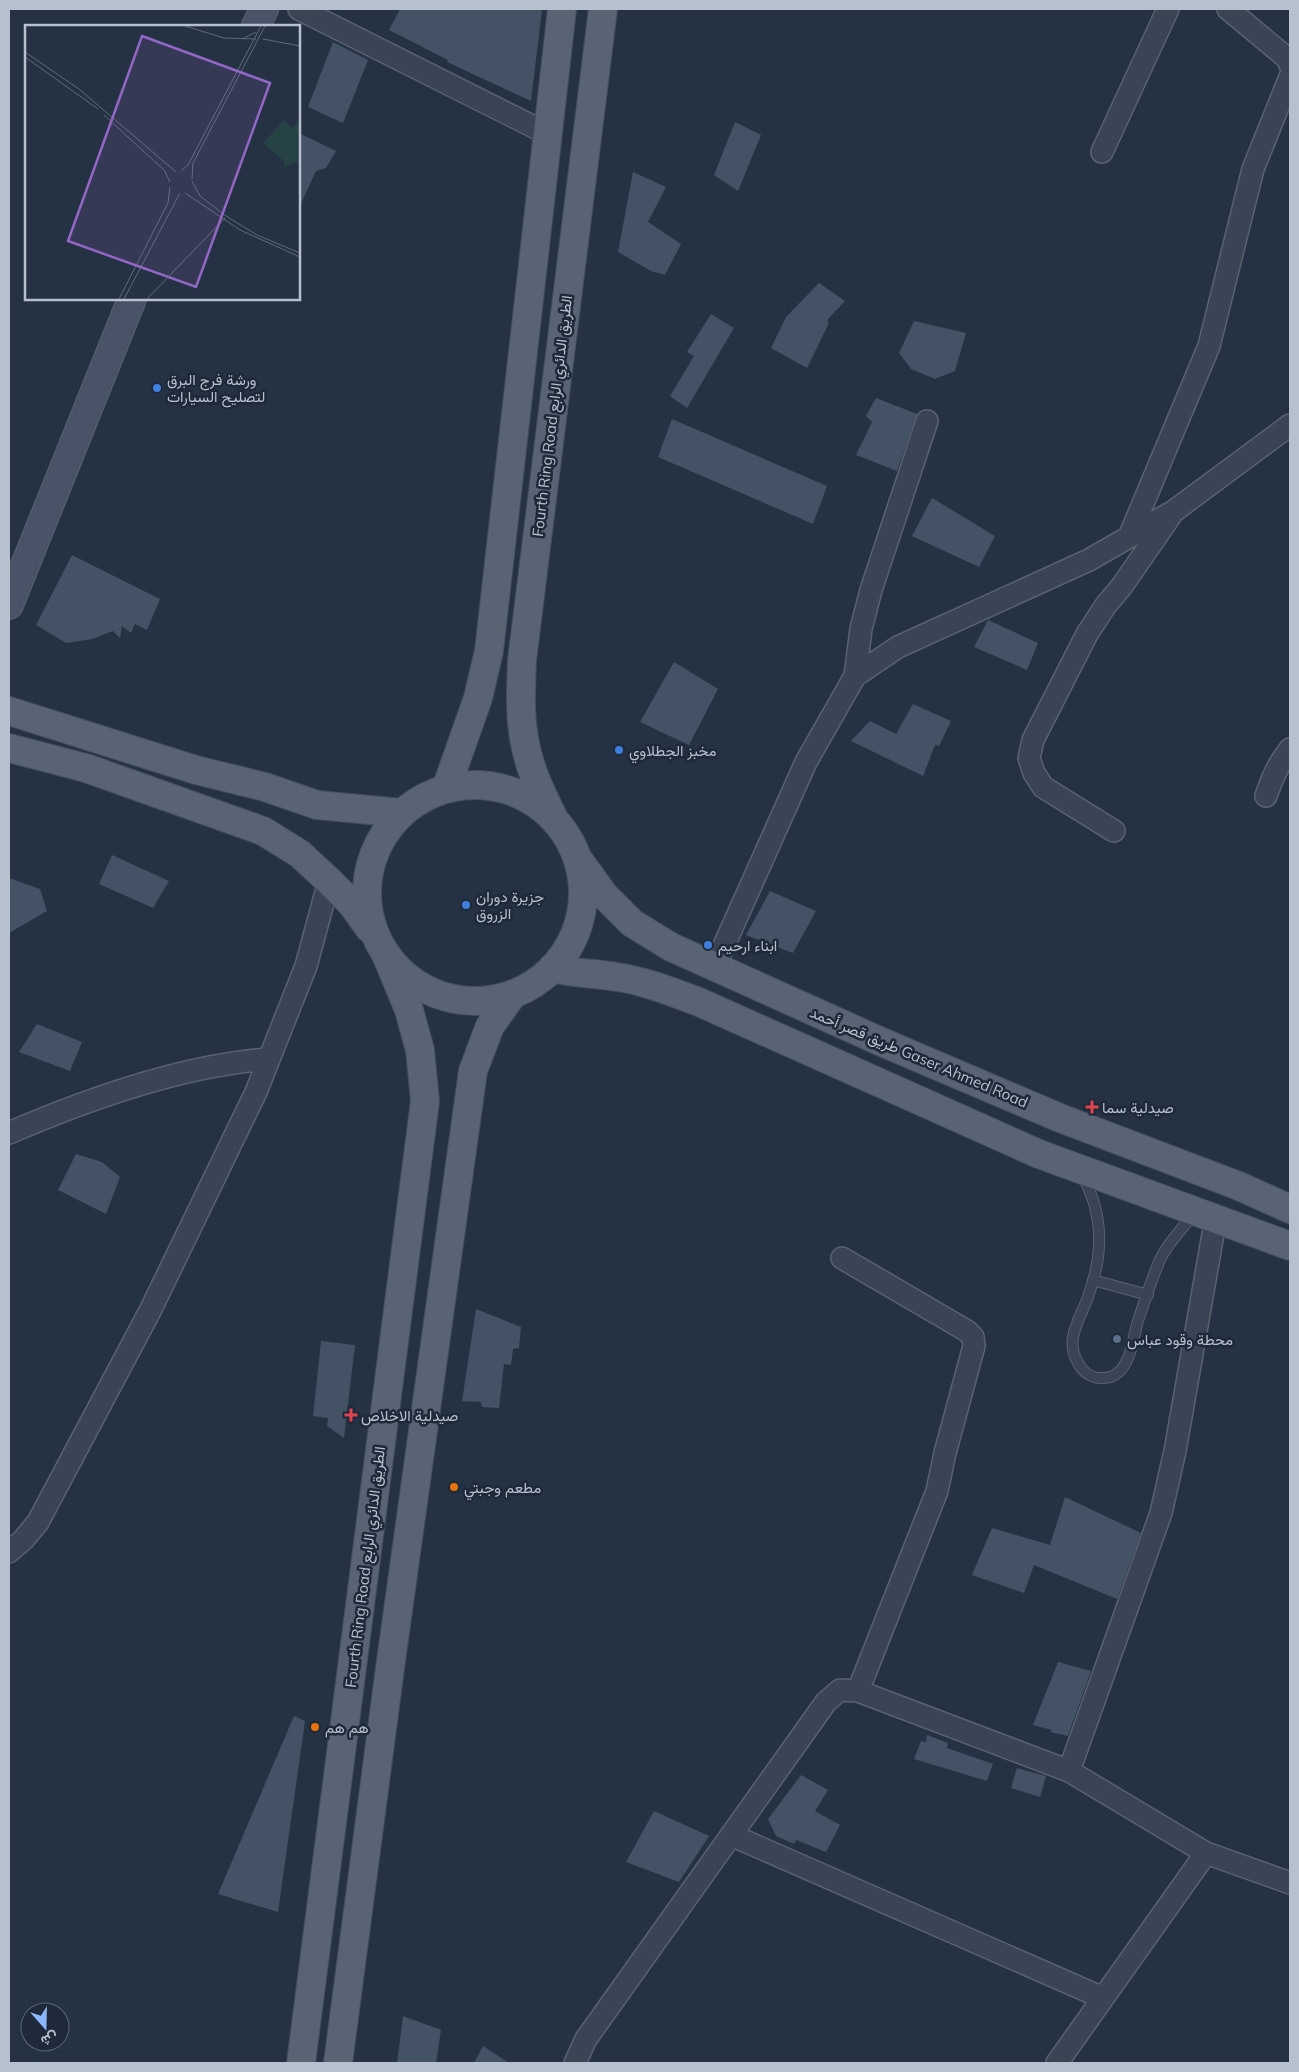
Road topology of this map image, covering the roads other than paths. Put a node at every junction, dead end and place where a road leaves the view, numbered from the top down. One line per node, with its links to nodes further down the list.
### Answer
1 (264, 9): 7 (street)
2 (300, 9): 10 (street)
3 (562, 9): 10 (main road)
4 (604, 9): 25 (main road, Fourth Ring Road الطريق الدائري الرابع)
5 (1168, 9): 11 (street)
6 (1228, 9): 8 (street)
7 (256, 25)
8 (1290, 65)
9 (1290, 77): 16 (street)
10 (548, 134): 22 (main road)
11 (1102, 152)
12 (132, 300): 17 (street)
13 (927, 421): 18 (street)
14 (1290, 425): 15 (street)
15 (1174, 511): 16 (street); 26 (street)
16 (1129, 537): 18 (street)
17 (9, 605)
18 (855, 676): 31 (street)
19 (9, 711): 24 (main road)
20 (9, 748): 28 (main road)
21 (1290, 749): 23 (street)
22 (446, 789): 24 (main road); 25 (main road)
23 (1266, 796)
24 (402, 813): 29 (main road)
25 (554, 819): 27 (main road)
26 (1114, 830)
27 (578, 859): 30 (main road); 31 (main road, طريق قصر أحمد Gaser Ahmed Road)
28 (330, 881): 29 (main road); 33 (street)
29 (381, 946): 32 (main road); 49 (main road, Fourth Ring Road الطريق الدائري الرابع)
30 (552, 968): 32 (main road); 35 (main road)
31 (714, 968): 36 (main road, طريق قصر أحمد Gaser Ahmed Road)
32 (513, 994): 50 (main road)
33 (269, 1060): 34 (street); 42 (street)
34 (9, 1133)
35 (1078, 1169): 37 (main road); 40 (lane)
36 (1290, 1209)
37 (1206, 1214): 38 (main road); 41 (lane); 44 (street)
38 (1290, 1246)
39 (842, 1258): 43 (street)
40 (1093, 1280): 41 (lane); 41 (lane)
41 (1148, 1295)
42 (9, 1552)
43 (858, 1691): 44 (street); 45 (street)
44 (1069, 1770): 46 (street)
45 (731, 1835): 48 (street); 51 (street)
46 (1206, 1853): 47 (street); 48 (street)
47 (1290, 1883)
48 (1103, 1998): 52 (street)
49 (301, 2063)
50 (338, 2063)
51 (576, 2063)
52 (1057, 2063)

